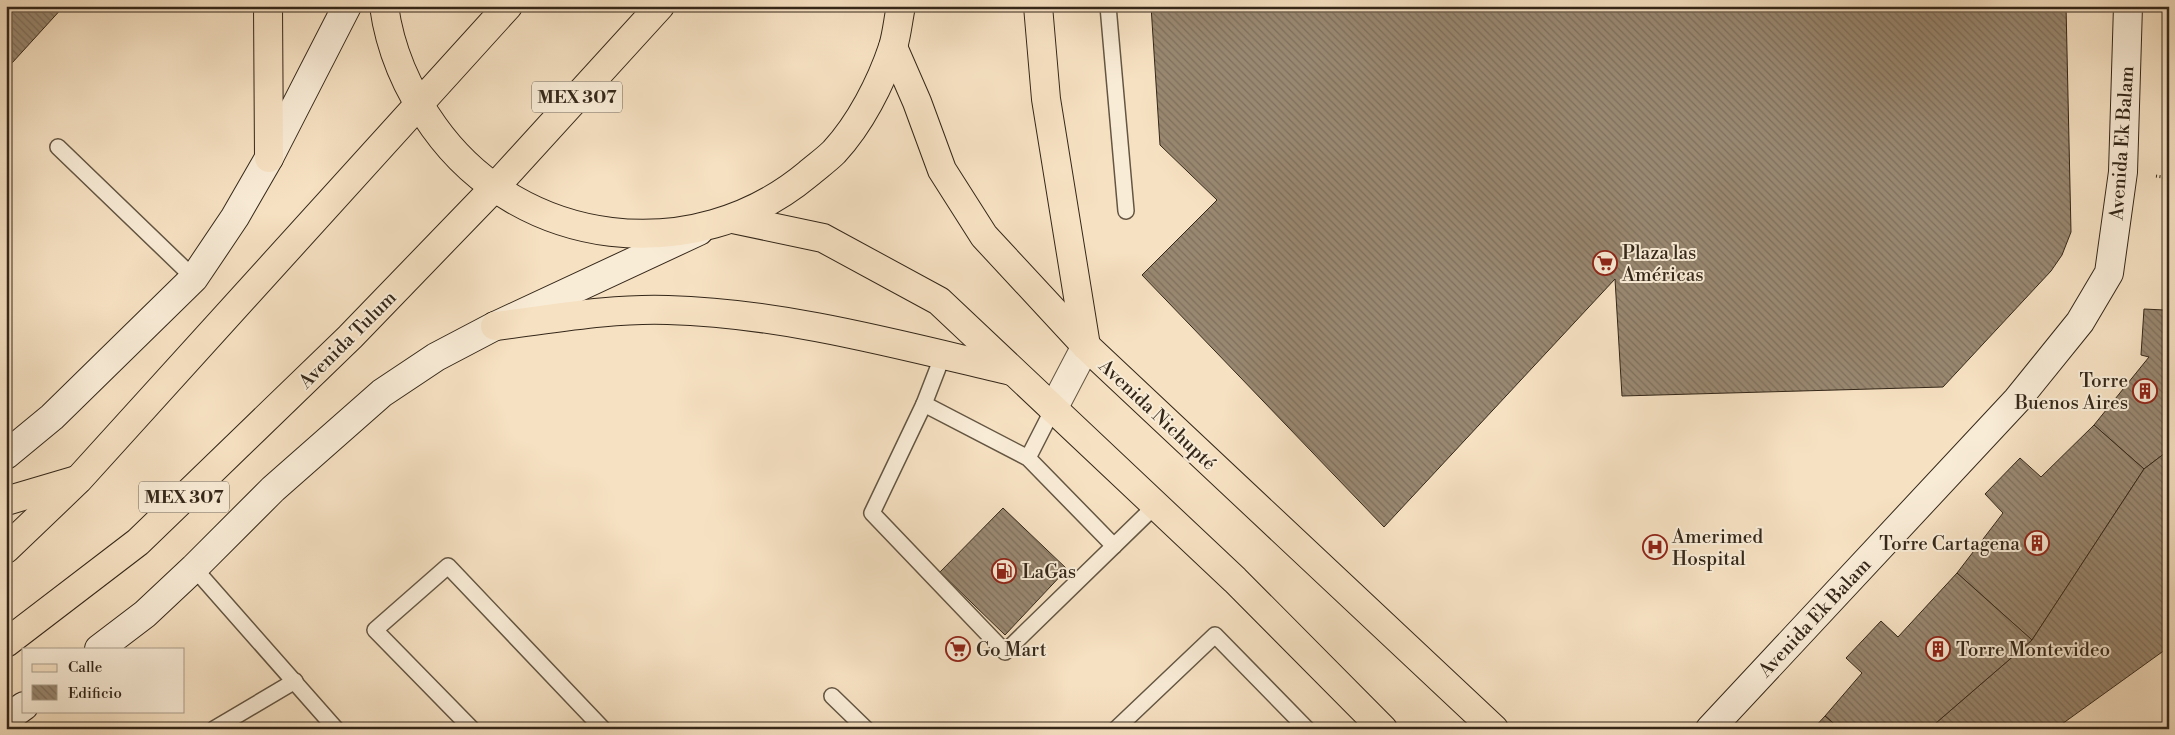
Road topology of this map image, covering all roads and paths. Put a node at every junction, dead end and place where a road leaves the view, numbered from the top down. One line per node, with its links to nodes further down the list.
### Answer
1 (268, 6): 13 (main road)
2 (347, 6): 13 (street)
3 (384, 6): 11 (main road)
4 (508, 6): 11 (main road)
5 (660, 6): 14 (main road, Avenida Tulum / MEX 307)
6 (901, 6): 10 (main road)
7 (1038, 6): 19 (main road)
8 (1108, 6): 15 (lane)
9 (2128, 6): 47 (street, Avenida Ek Balam)
10 (893, 46): 16 (main road); 19 (main road, Avenida Nichupté)
11 (418, 105): 14 (main road); 26 (main road)
12 (58, 147): 17 (lane)
13 (269, 158): 17 (street)
14 (494, 188): 16 (main road); 32 (main road, Avenida Tulum / MEX 307)
15 (1126, 211)
16 (721, 222): 18 (street); 21 (main road)
17 (194, 278): 24 (street)
18 (495, 326): 20 (main road); 31 (street)
19 (1086, 346): 23 (street); 46 (main road, Avenida Nichupté)
20 (943, 355): 21 (main road); 22 (lane)
21 (1011, 371): 23 (main road)
22 (924, 404): 25 (lane); 29 (lane)
23 (1053, 409): 25 (lane); 28 (main road)
24 (6, 454)
25 (1028, 458): 29 (lane)
26 (78, 480): 27 (main road); 30 (main road)
27 (6, 501)
28 (1155, 506): 29 (lane); 45 (main road)
29 (1114, 546)
30 (6, 549)
31 (194, 568): 33 (street); 34 (lane)
32 (6, 643)
33 (100, 648)
34 (295, 680): 38 (lane); 39 (lane)
35 (832, 696): 42 (lane)
36 (22, 707): 37 (street)
37 (6, 719)
38 (214, 729)
39 (336, 729)
40 (472, 729): 41 (lane)
41 (603, 729)
42 (866, 729)
43 (1116, 729): 44 (lane)
44 (1307, 729)
45 (1383, 729)
46 (1494, 729)
47 (1710, 729)

